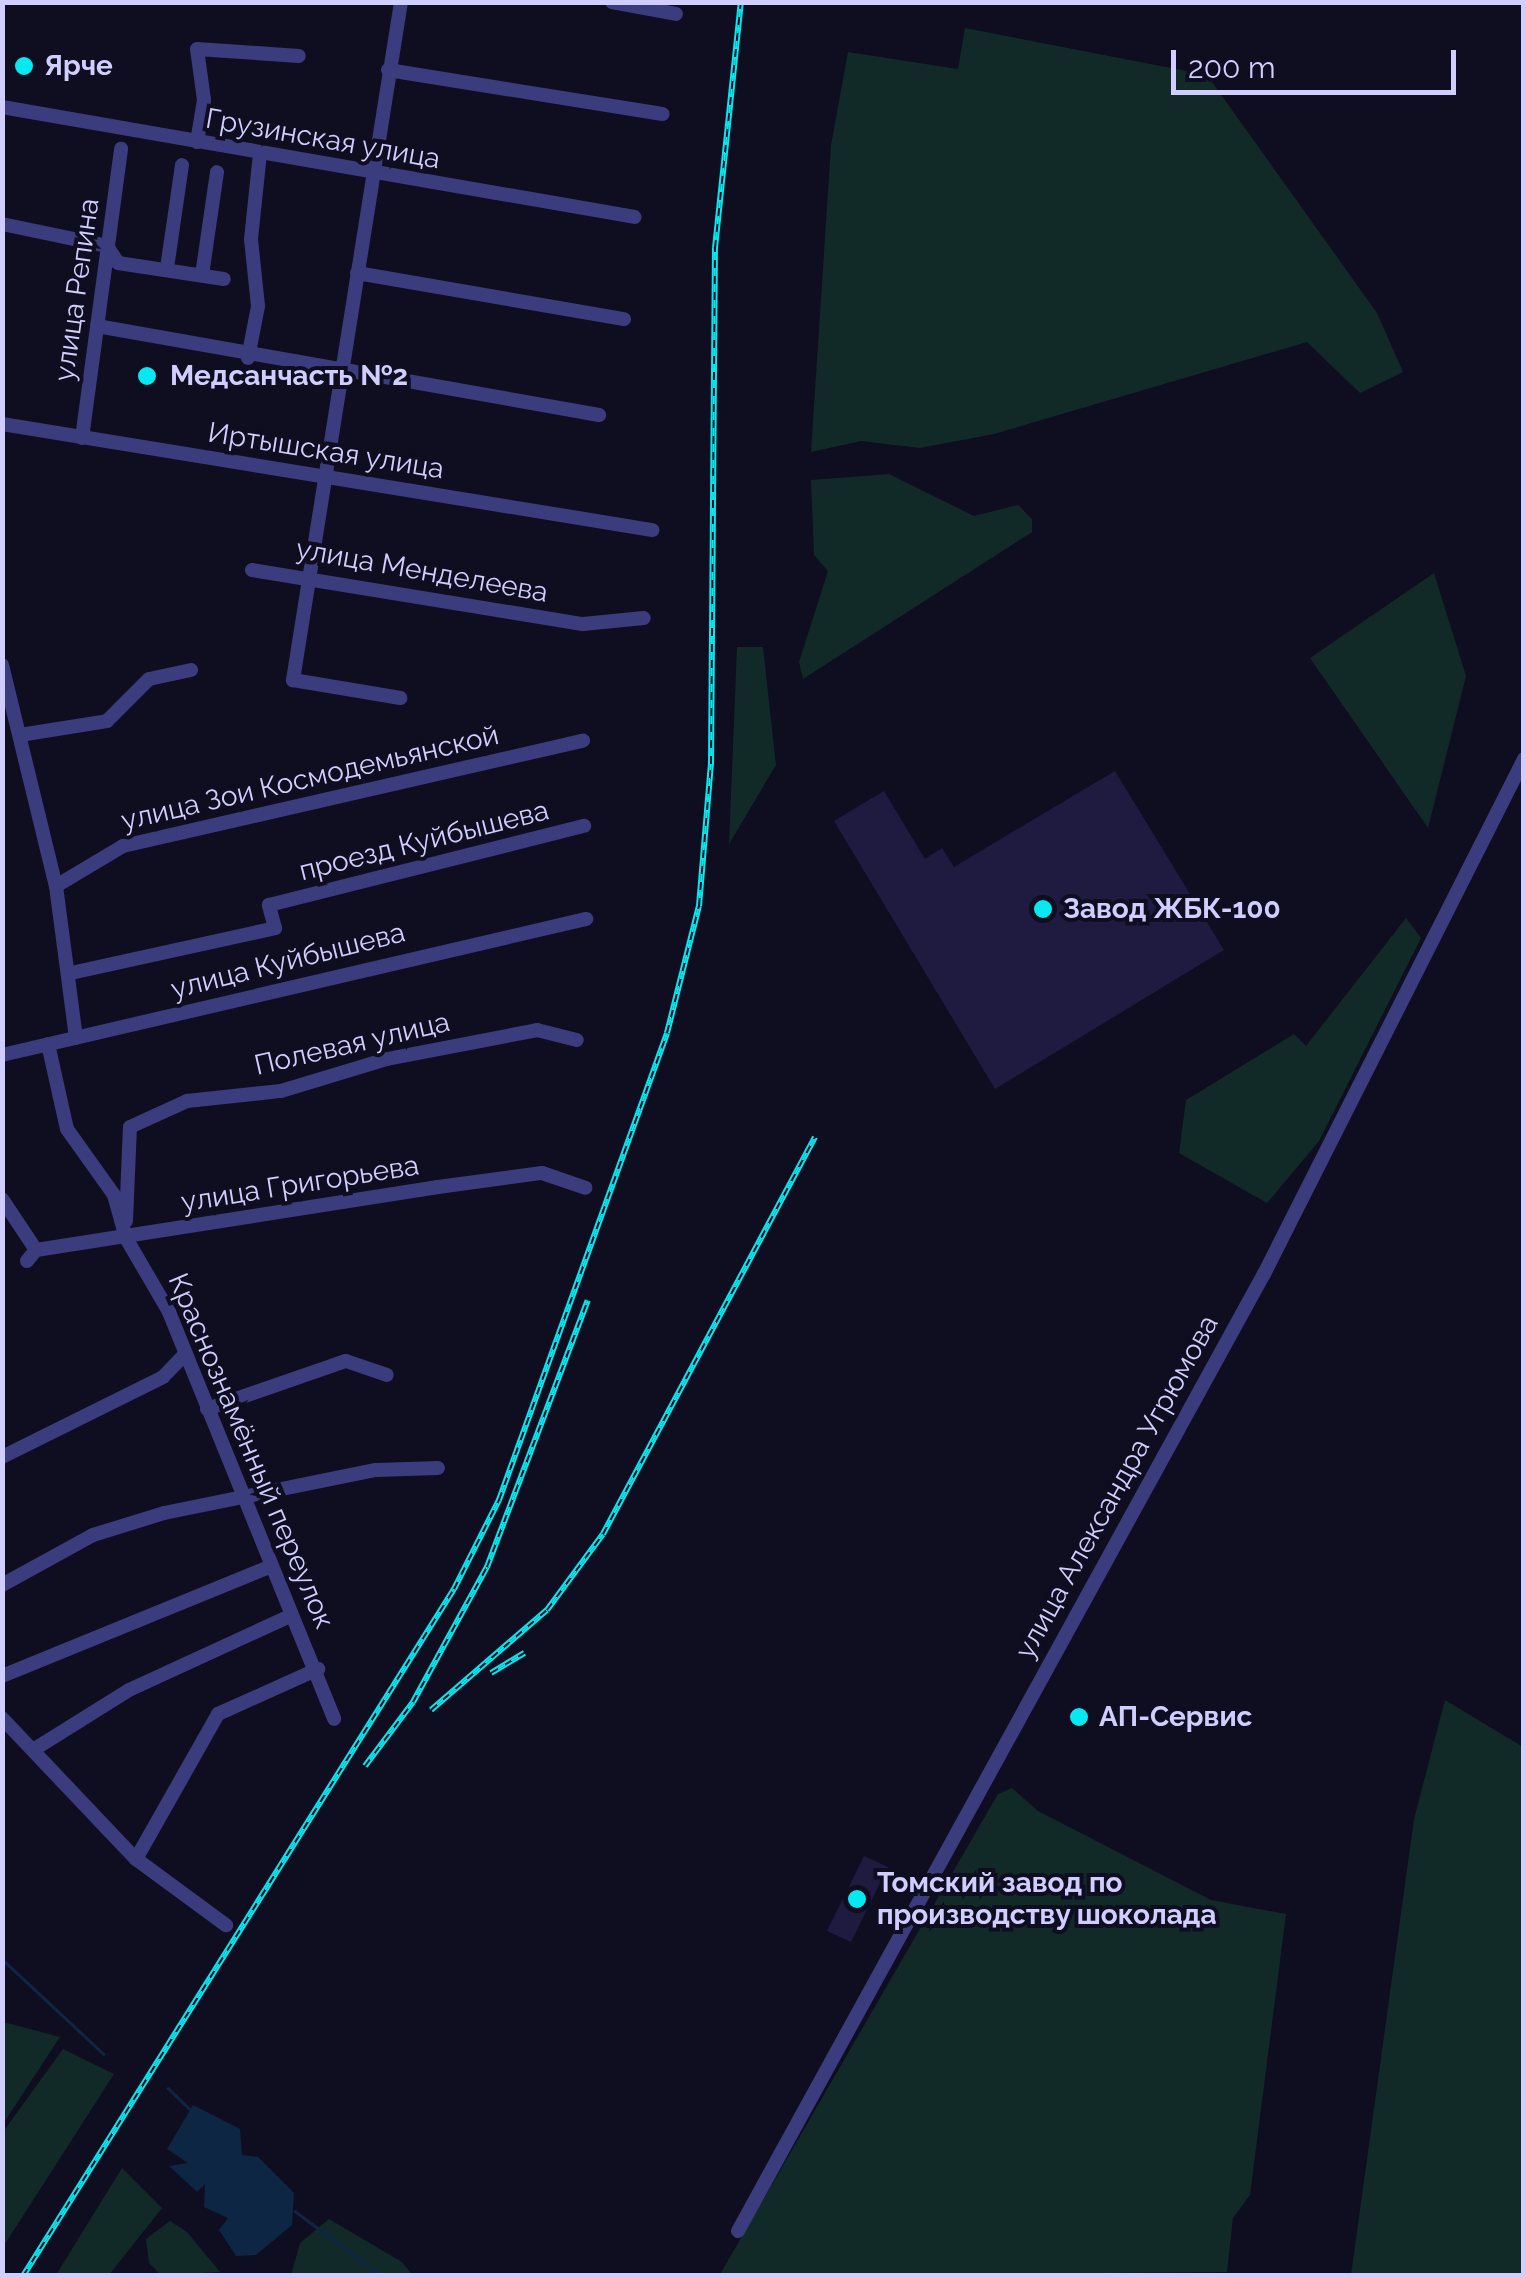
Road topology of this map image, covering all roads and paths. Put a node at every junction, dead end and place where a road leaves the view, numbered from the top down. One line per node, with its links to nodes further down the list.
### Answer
1 (401, 2): 5 (street)
2 (612, 2): 3 (street)
3 (676, 14)
4 (299, 56): 8 (street)
5 (388, 70): 7 (street); 13 (street)
6 (2, 107): 8 (street, Грузинская улица)
7 (662, 114)
8 (198, 142): 10 (street, Грузинская улица)
9 (121, 149): 16 (street, улица Репина)
10 (260, 153): 13 (street, Грузинская улица); 23 (street)
11 (182, 165): 17 (street)
12 (217, 172): 19 (street)
13 (372, 174): 14 (street, Грузинская улица); 18 (street)
14 (635, 217)
15 (2, 224): 16 (street)
16 (106, 246): 17 (street); 22 (street, улица Репина)
17 (167, 268): 19 (street)
18 (356, 273): 21 (street); 24 (street)
19 (202, 275): 20 (street)
20 (224, 279)
21 (624, 319)
22 (97, 326): 23 (street); 27 (street, улица Репина)
23 (248, 358): 24 (street)
24 (340, 375): 25 (street); 28 (street)
25 (599, 415)
26 (2, 424): 27 (street, Иртышская улица)
27 (82, 438): 28 (street, Иртышская улица)
28 (323, 477): 29 (street, Иртышская улица); 31 (street)
29 (647, 529)
30 (252, 570): 31 (street, улица Менделеева)
31 (306, 574): 32 (street, улица Менделеева); 35 (street)
32 (644, 618)
33 (2, 664): 36 (street)
34 (191, 670): 36 (street)
35 (402, 698)
36 (20, 735): 40 (street)
37 (583, 740): 40 (street, улица Зои Космодемьянской)
38 (1524, 758): 66 (street, улица Александра Угрюмова)
39 (584, 826): 42 (street, проезд Куйбышева)
40 (56, 886): 42 (street)
41 (586, 919): 43 (street, улица Куйбышева)
42 (71, 973): 43 (street)
43 (76, 1038): 45 (street, улица Куйбышева)
44 (577, 1040): 49 (street, Полевая улица)
45 (48, 1044): 46 (street, улица Куйбышева); 49 (street, Краснознамённый переулок)
46 (2, 1055)
47 (586, 1188): 49 (street, улица Григорьева)
48 (2, 1199): 49 (street, улица Григорьева)
49 (126, 1238): 50 (street, Краснознамённый переулок)
50 (183, 1356): 52 (street, Краснознамённый переулок); 53 (street)
51 (387, 1375): 52 (street)
52 (208, 1409): 55 (street, Краснознамённый переулок)
53 (2, 1457)
54 (438, 1468): 55 (street)
55 (243, 1498): 56 (street, Краснознамённый переулок); 57 (street)
56 (268, 1567): 58 (street, Краснознамённый переулок); 60 (street)
57 (2, 1586)
58 (290, 1616): 59 (street, Краснознамённый переулок); 63 (street)
59 (318, 1669): 62 (street, Краснознамённый переулок); 64 (street)
60 (2, 1676)
61 (2, 1718): 63 (street)
62 (334, 1719)
63 (32, 1750): 64 (street)
64 (136, 1859): 65 (street)
65 (226, 1925)
66 (738, 2231)

